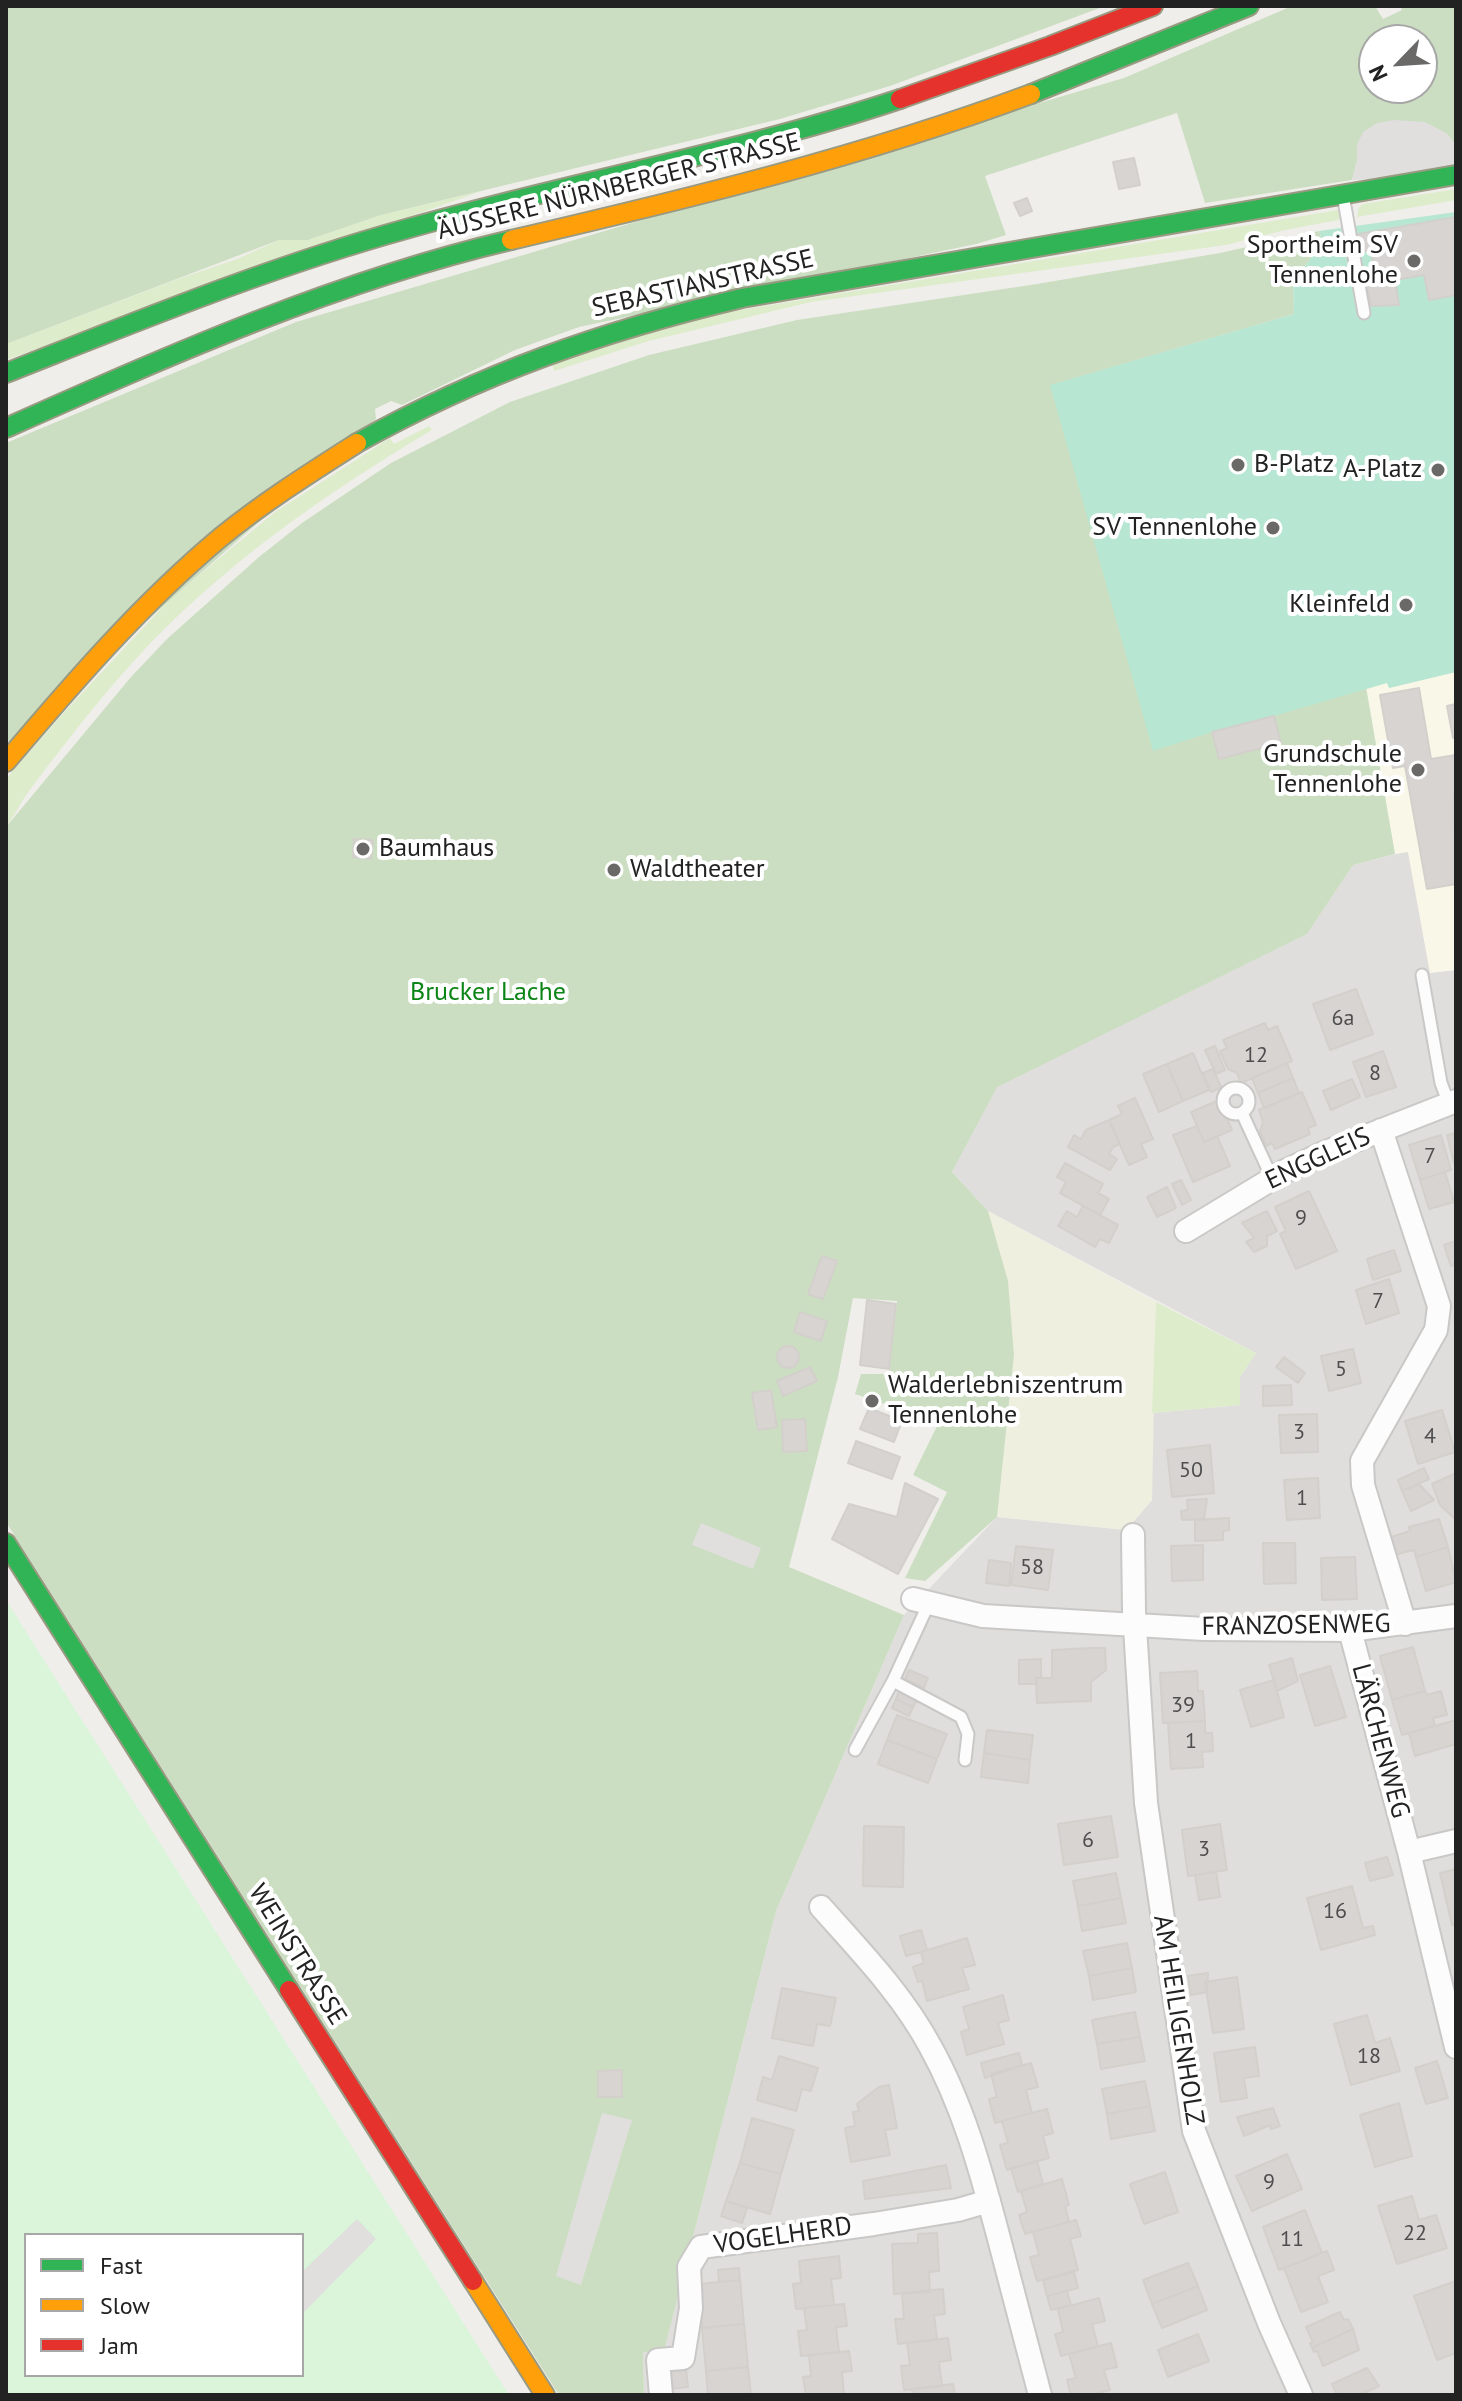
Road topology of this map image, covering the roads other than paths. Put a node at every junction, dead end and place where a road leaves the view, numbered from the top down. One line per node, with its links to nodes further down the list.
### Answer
1 (1153, 6): 6 (main road, ÄUSSERE NÜRNBERGER STRASSE)
2 (1249, 6): 7 (main road, ÄUSSERE NÜRNBERGER STRASSE)
3 (1456, 175): 4 (main road, SEBASTIANSTRASSE)
4 (1343, 194): 5 (lane); 8 (main road, SEBASTIANSTRASSE)
5 (1364, 313)
6 (6, 373)
7 (6, 428)
8 (6, 762)
9 (1422, 975): 10 (lane)
10 (1452, 1102): 12 (street, ENGGLEIS)
11 (1242, 1113): 13 (lane)
12 (1381, 1130): 13 (street, ENGGLEIS); 19 (street)
13 (1272, 1178): 14 (street, ENGGLEIS)
14 (1186, 1231)
15 (1133, 1535): 20 (street)
16 (6, 1543): 30 (main road, WEINSTRASSE)
17 (921, 1601): 20 (street, FRANZOSENWEG); 22 (lane)
18 (1456, 1616): 19 (street, FRANZOSENWEG)
19 (1405, 1624): 21 (street, FRANZOSENWEG)
20 (1136, 1626): 21 (street, FRANZOSENWEG); 33 (street, AM HEILIGENHOLZ)
21 (1350, 1630): 26 (street, LÄRCHENWEG)
22 (893, 1681): 23 (lane); 24 (lane)
23 (855, 1750)
24 (965, 1760)
25 (1456, 1841): 26 (street, LÄRCHENWEG)
26 (1409, 1852): 28 (street, LÄRCHENWEG)
27 (821, 1907): 29 (street)
28 (1456, 2047)
29 (989, 2201): 31 (street, VOGELHERD); 32 (street)
30 (545, 2395)
31 (661, 2395)
32 (1040, 2395)
33 (1301, 2395)

